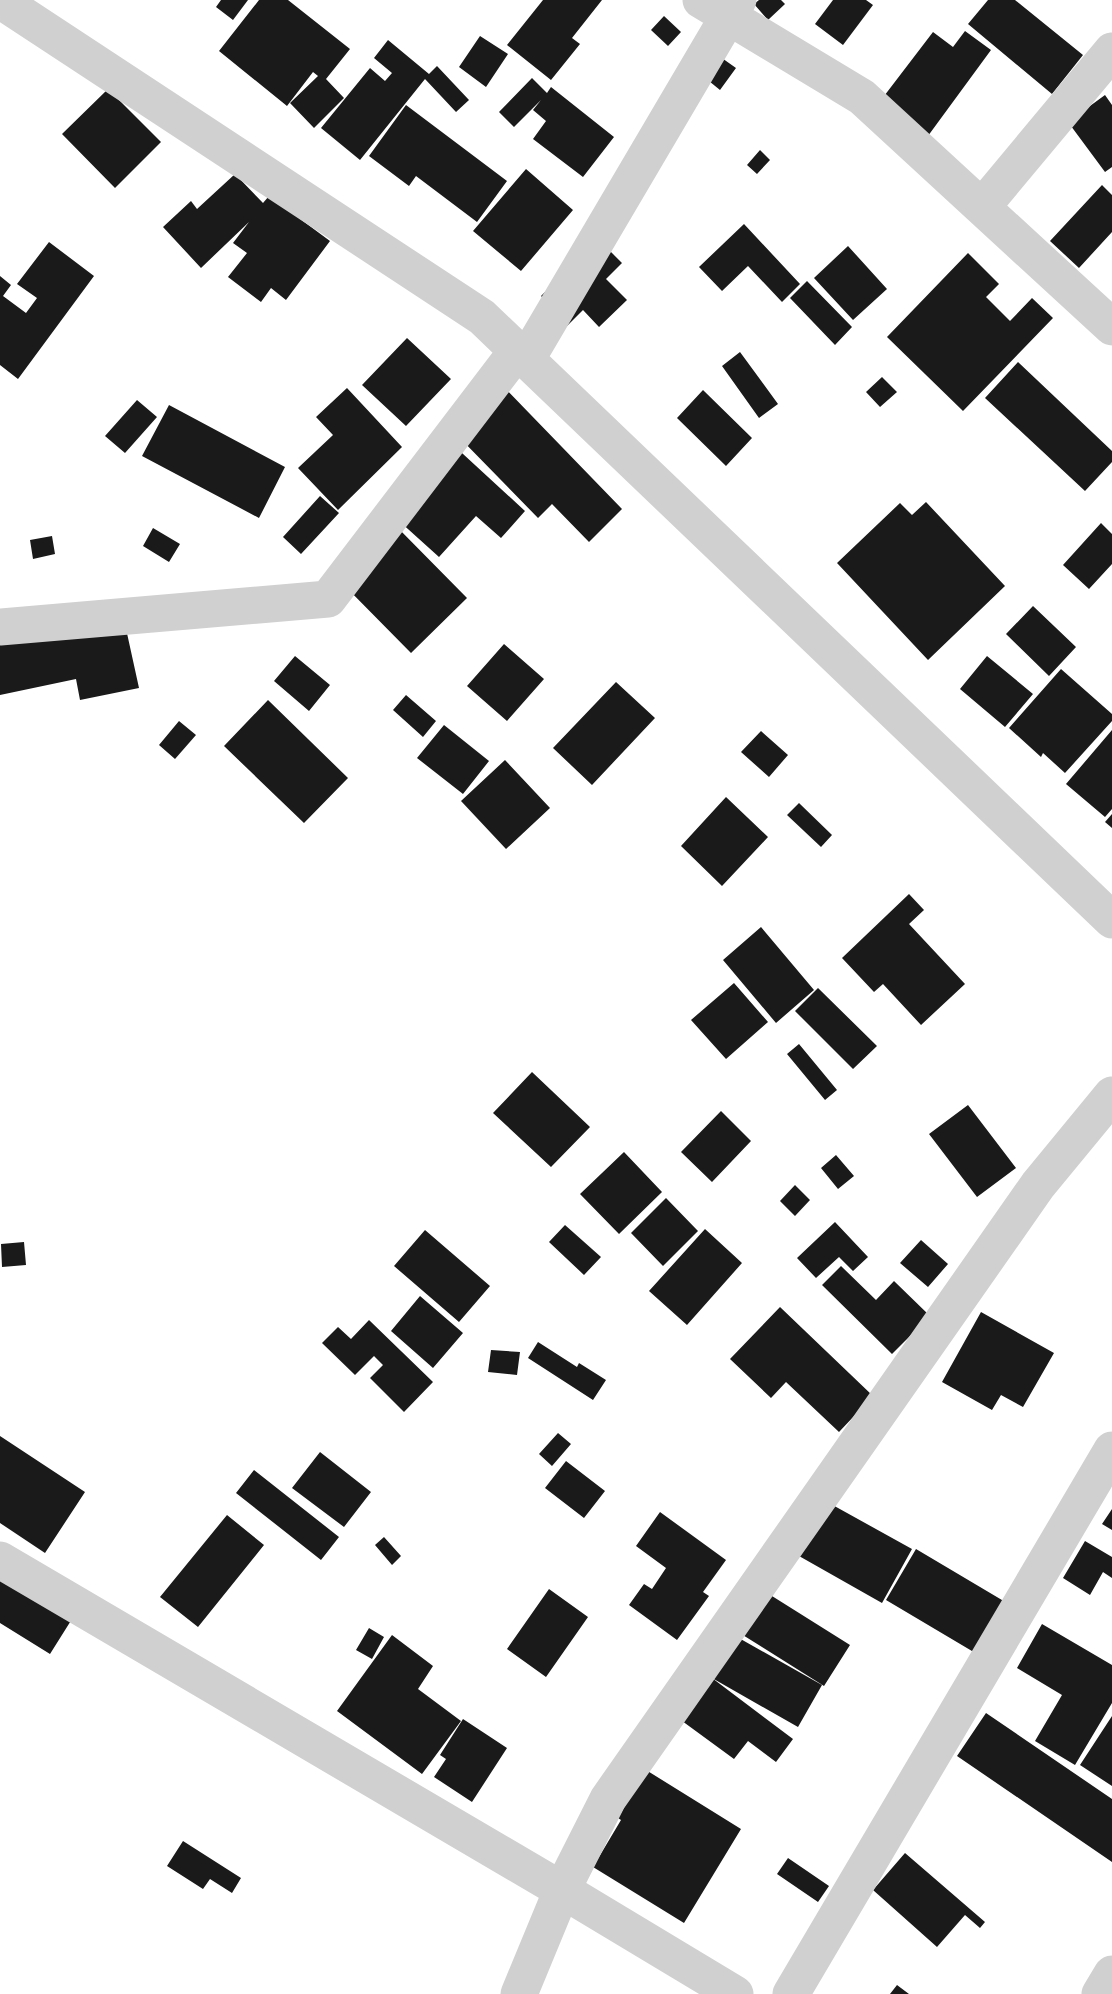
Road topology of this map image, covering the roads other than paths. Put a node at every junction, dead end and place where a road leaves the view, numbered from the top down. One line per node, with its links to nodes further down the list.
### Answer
1 (0, 0): 6 (street)
2 (722, 5): 4 (street); 6 (street)
3 (1112, 51): 4 (street)
4 (982, 207): 5 (street)
5 (1112, 327)
6 (522, 356): 7 (street); 8 (street)
7 (0, 626)
8 (1112, 920)
9 (1112, 1095): 12 (street)
10 (1112, 1450): 16 (street)
11 (0, 1560): 12 (street)
12 (562, 1890): 14 (street); 15 (street)
13 (1112, 1974): 17 (street)
14 (519, 1994)
15 (735, 1994)
16 (791, 1994)
17 (1100, 1994)

